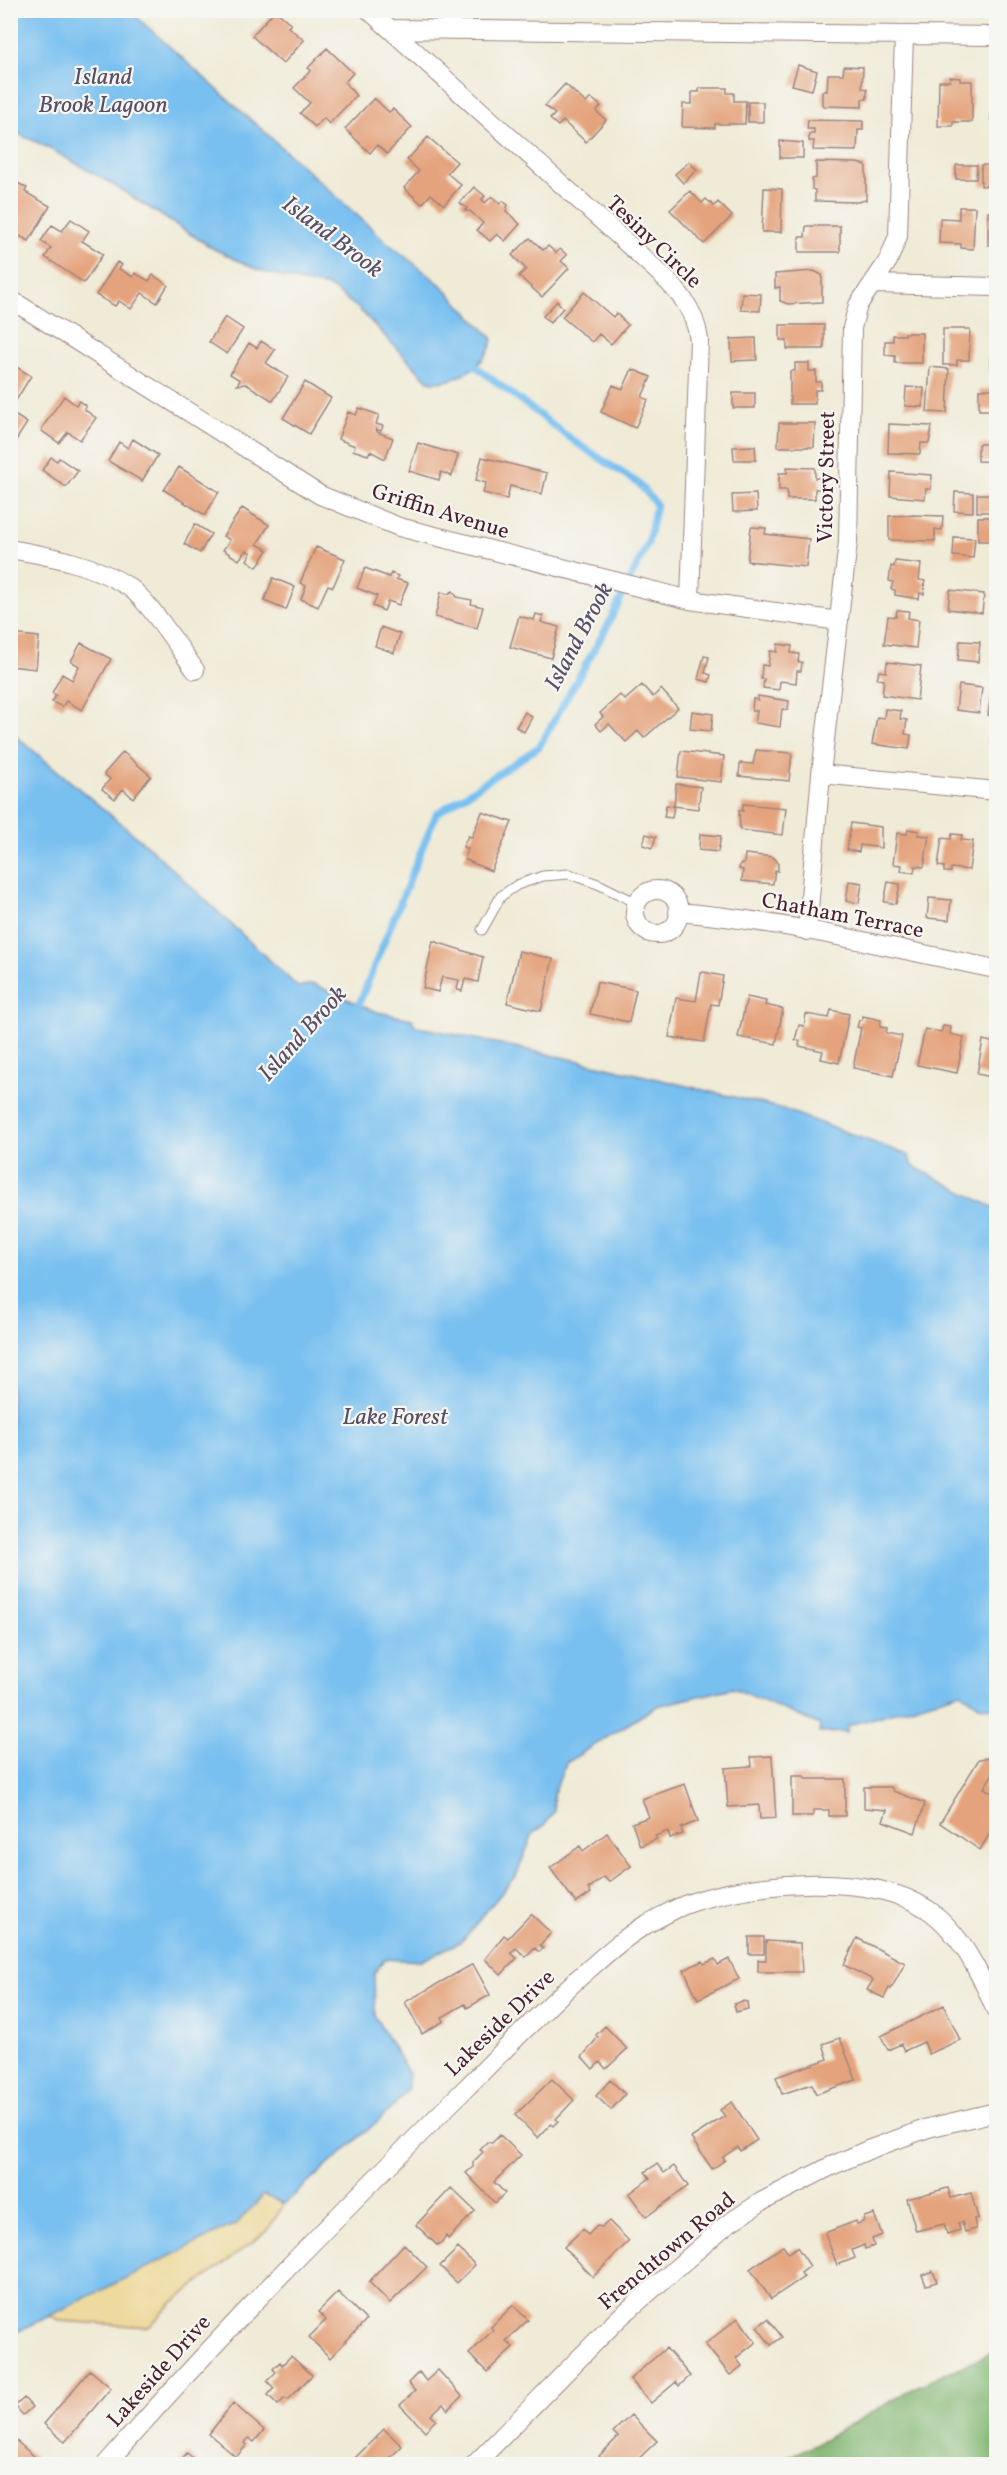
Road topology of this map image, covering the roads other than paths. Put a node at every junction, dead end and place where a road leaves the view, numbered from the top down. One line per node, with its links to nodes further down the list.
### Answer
1 (369, 10): 2 (street, Tesiny Circle)
2 (392, 29): 3 (street); 9 (street, Tesiny Circle)
3 (904, 35): 4 (street); 5 (street, Victory Street)
4 (996, 36)
5 (874, 284): 6 (street); 10 (street, Victory Street)
6 (996, 287)
7 (10, 299): 9 (street, Griffin Avenue)
8 (10, 549): 11 (street)
9 (690, 600): 10 (street, Griffin Avenue)
10 (839, 621): 12 (street, Victory Street)
11 (195, 670)
12 (821, 774): 13 (street); 17 (street, Victory Street)
13 (996, 791)
14 (637, 903): 15 (street); 15 (street); 16 (lane)
15 (678, 912): 17 (street, Chatham Terrace)
16 (482, 930)
17 (807, 931): 18 (street, Chatham Terrace)
18 (996, 969)
19 (996, 2011): 21 (street, Lakeside Drive)
20 (996, 2112): 22 (street, Frenchtown Road)
21 (106, 2464)
22 (474, 2464)

